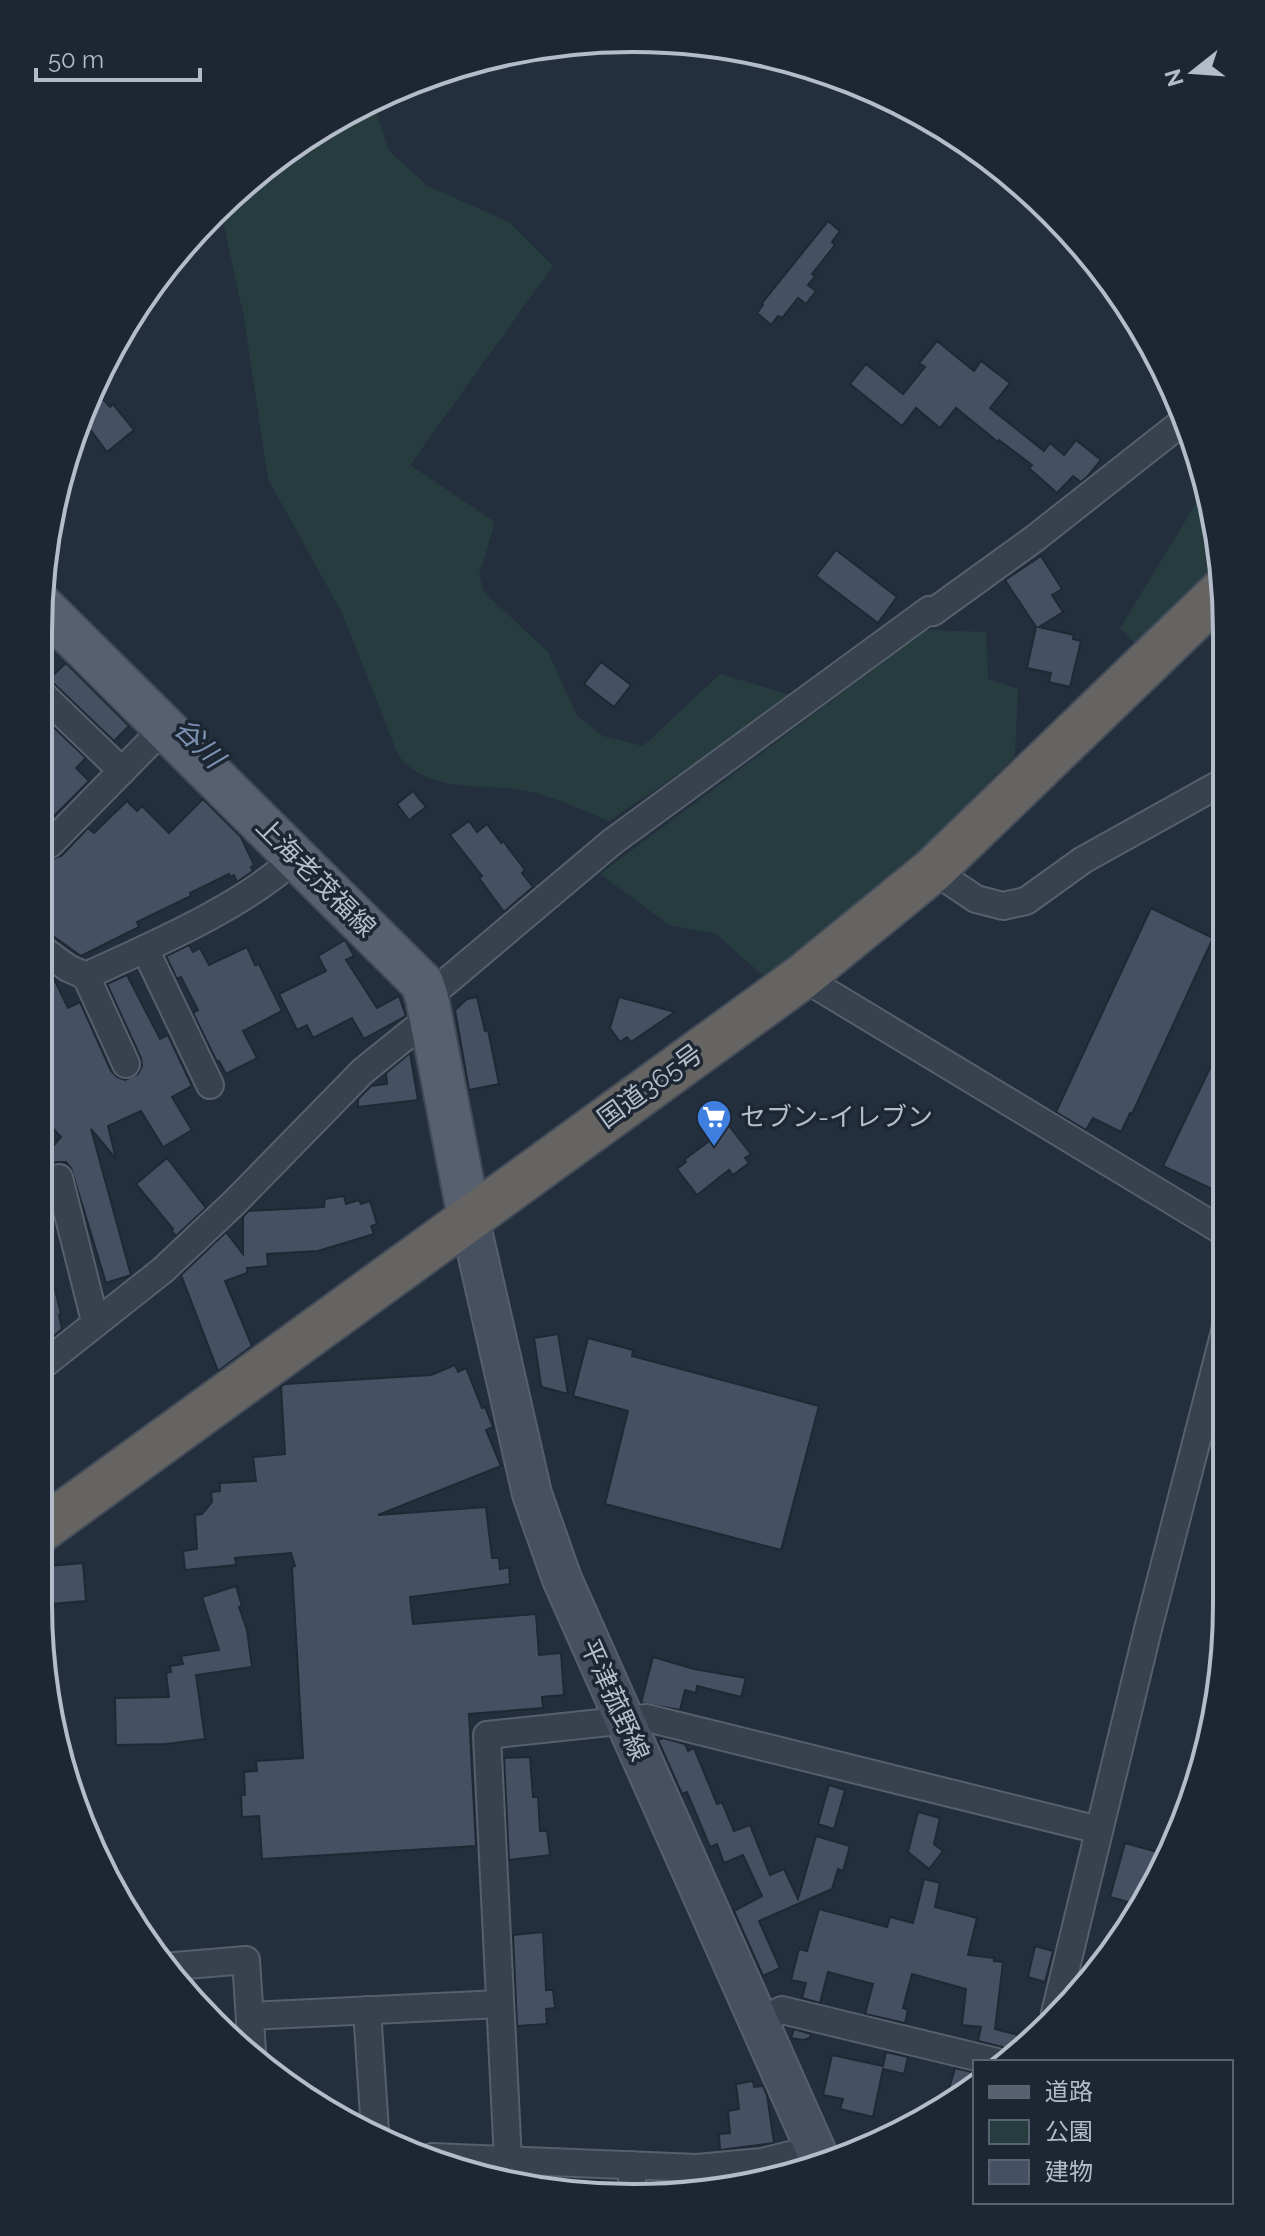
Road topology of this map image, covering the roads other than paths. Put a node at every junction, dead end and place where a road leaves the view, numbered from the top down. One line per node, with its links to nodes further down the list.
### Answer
1 (1175, 428): 15 (street)
2 (1212, 601): 10 (highway, 国道365号)
3 (52, 616): 5 (main road, 上海老茂福線)
4 (52, 704): 6 (street)
5 (165, 727): 6 (street); 9 (main road, 上海老茂福線)
6 (122, 771): 8 (street)
7 (1213, 788): 10 (street)
8 (52, 842)
9 (296, 857): 11 (street); 15 (main road, 上海老茂福線)
10 (933, 870): 14 (highway, 国道365号)
11 (145, 949): 13 (street); 17 (street)
12 (52, 956): 13 (street)
13 (86, 976): 16 (street)
14 (802, 977): 19 (highway, 国道365号); 20 (street)
15 (429, 1007): 19 (main road, 上海老茂福線); 21 (street)
16 (126, 1064)
17 (210, 1085)
18 (52, 1183): 21 (street)
19 (469, 1217): 24 (highway, 国道365号); 25 (main road, 平津菰野線)
20 (1213, 1225)
21 (95, 1321): 22 (street)
22 (52, 1357)
23 (1213, 1379): 26 (street)
24 (52, 1522)
25 (624, 1721): 26 (street); 29 (street); 32 (main road, 平津菰野線)
26 (1099, 1830): 28 (street)
27 (179, 1966): 31 (street)
28 (1059, 1997)
29 (500, 2004): 30 (street); 40 (street)
30 (367, 2010): 31 (street); 35 (street)
31 (250, 2016): 33 (street)
32 (760, 2021): 34 (street); 36 (main road, 平津菰野線)
33 (251, 2041)
34 (989, 2060)
35 (374, 2123)
36 (817, 2154)
37 (795, 2160): 39 (street)
38 (631, 2165): 39 (street); 40 (street); 41 (street)
39 (762, 2168)
40 (508, 2170)
41 (632, 2184)

